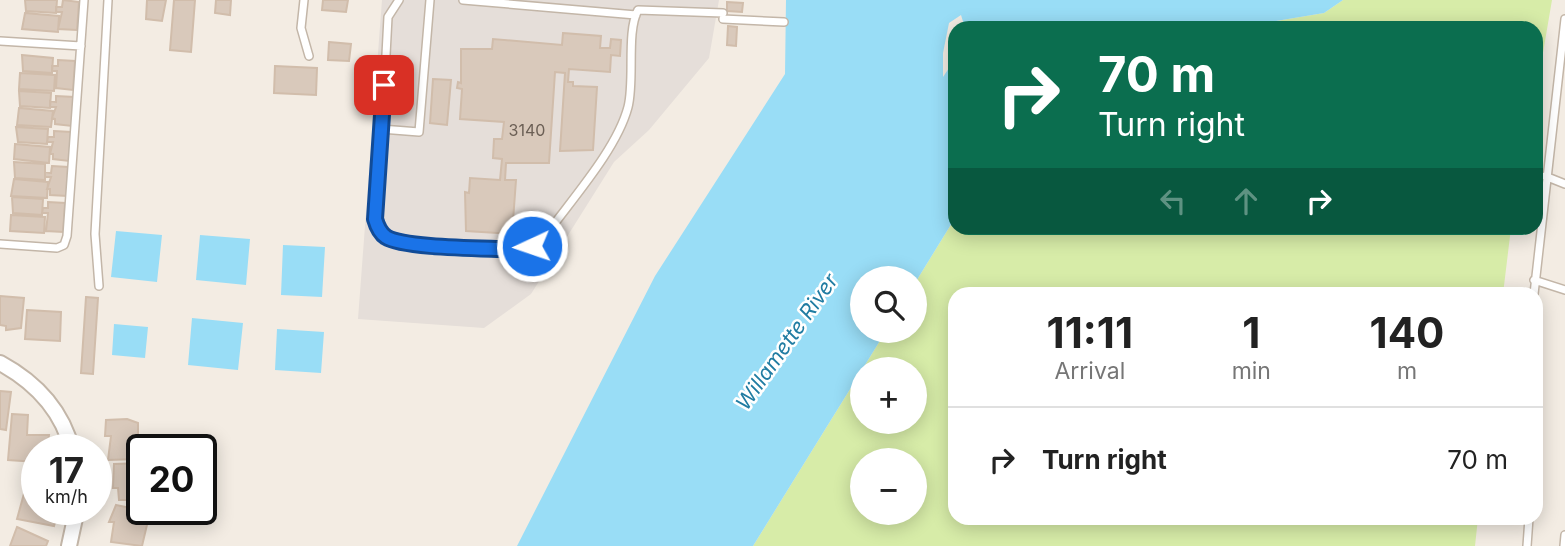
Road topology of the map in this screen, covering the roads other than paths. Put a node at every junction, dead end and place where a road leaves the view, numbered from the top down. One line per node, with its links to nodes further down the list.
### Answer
1 (84, 0): 12 (lane)
2 (107, 0): 21 (lane)
3 (304, 0): 13 (lane)
4 (399, 0): 14 (lane)
5 (430, 0): 14 (lane)
6 (463, 0): 7 (lane)
7 (636, 15): 9 (lane); 14 (lane)
8 (1565, 19): 11 (lane)
9 (784, 22)
10 (0, 40): 12 (lane)
11 (1563, 40): 15 (lane)
12 (81, 46): 19 (lane)
13 (309, 56)
14 (381, 129)
15 (1545, 176): 16 (lane); 17 (lane)
16 (1565, 184)
17 (1543, 195)
18 (1539, 235): 20 (lane)
19 (0, 244)
20 (1534, 280): 22 (lane); 23 (lane)
21 (99, 286)
22 (1534, 287)
23 (1565, 289)
24 (0, 363): 25 (street)
25 (68, 434)
26 (74, 525): 29 (street)
27 (1529, 525): 30 (lane)
28 (1565, 535): 31 (lane)
29 (69, 546)
30 (1527, 546)
31 (1564, 546)

